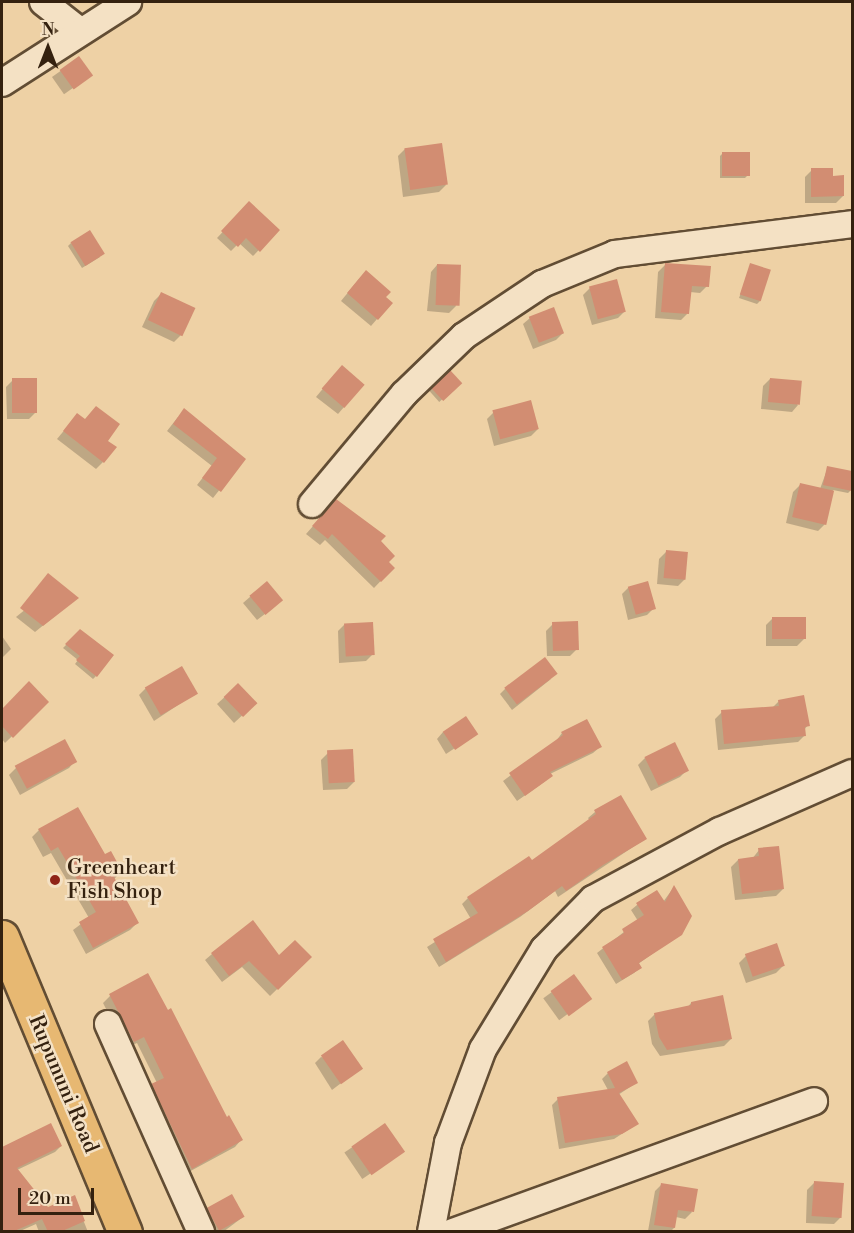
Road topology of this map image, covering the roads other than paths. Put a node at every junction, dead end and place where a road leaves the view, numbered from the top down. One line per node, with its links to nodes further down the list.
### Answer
1 (43, 2): 3 (street)
2 (128, 2): 3 (street)
3 (80, 31): 4 (street)
4 (2, 83)
5 (852, 224): 6 (street)
6 (312, 504)
7 (852, 773): 13 (street)
8 (2, 937): 11 (main road, Rupununi Road)
9 (108, 1024): 12 (street)
10 (814, 1101): 14 (street)
11 (125, 1232)
12 (201, 1232)
13 (431, 1232)
14 (453, 1232)

